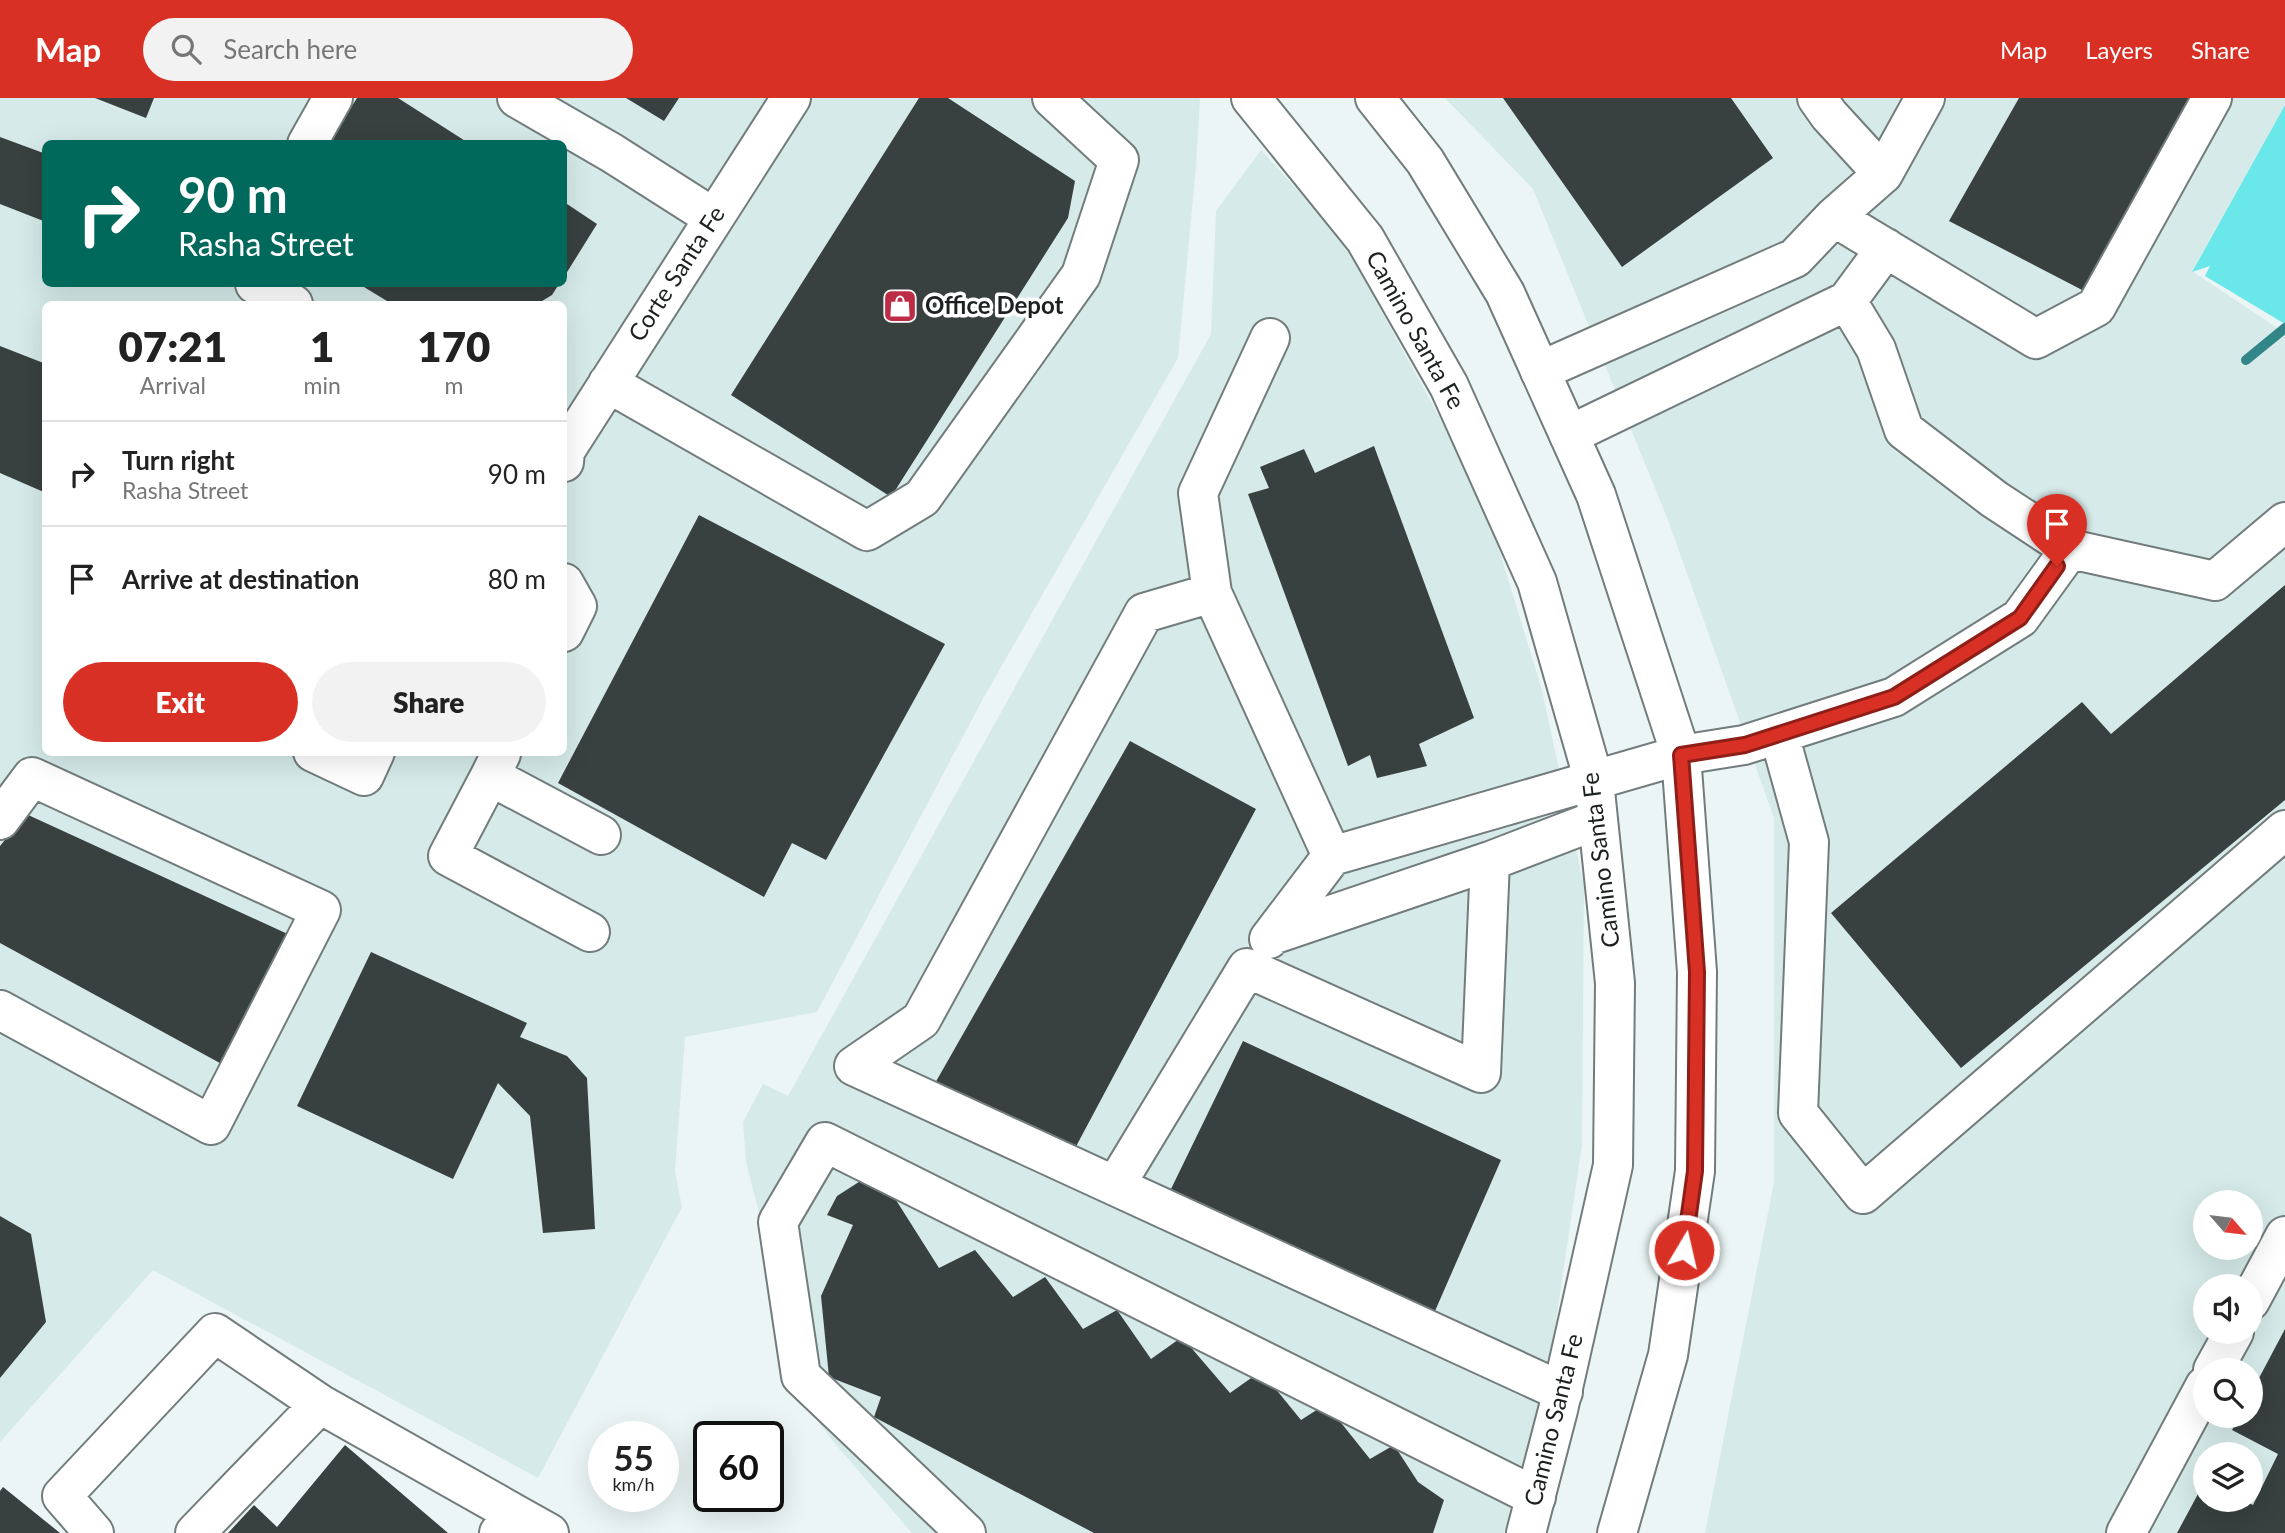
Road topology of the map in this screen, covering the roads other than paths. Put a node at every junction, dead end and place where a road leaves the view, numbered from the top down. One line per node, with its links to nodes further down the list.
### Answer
1 (333, 98): 10 (main road)
2 (517, 98): 13 (main road)
3 (790, 98): 13 (main road, Corte Santa Fe)
4 (1052, 98): 18 (main road)
5 (1251, 98): 31 (main road, Camino Santa Fe)
6 (1375, 98): 17 (main road)
7 (1817, 98): 11 (main road)
8 (1925, 98): 11 (main road)
9 (2213, 98): 14 (main road)
10 (309, 140)
11 (1883, 174): 12 (main road)
12 (1834, 217): 14 (main road); 17 (main road)
13 (714, 218): 18 (main road, Corte Santa Fe)
14 (1886, 248): 15 (main road)
15 (1847, 300): 19 (main road); 22 (main road)
16 (1270, 338): 24 (main road)
17 (1540, 371): 19 (main road)
18 (608, 383): 20 (main road, Corte Santa Fe)
19 (1569, 435): 27 (main road)
20 (567, 450)
21 (2285, 522): 22 (main road)
22 (2070, 549): 26 (main road)
23 (567, 588): 25 (main road)
24 (1212, 593): 36 (main road); 42 (main road)
25 (567, 626)
26 (1779, 734): 27 (main road); 34 (main road)
27 (1681, 755): 31 (main road); 55 (main road)
28 (322, 756): 29 (main road)
29 (373, 756)
30 (496, 764): 35 (main road); 38 (main road)
31 (1594, 781): 33 (main road, Camino Santa Fe); 36 (main road)
32 (0, 820): 41 (main road)
33 (1597, 820): 37 (main road); 45 (main road, Camino Santa Fe)
34 (2285, 830)
35 (601, 835)
36 (1332, 856): 39 (main road)
37 (1490, 861): 39 (main road); 40 (main road)
38 (590, 932)
39 (1272, 935): 40 (main road)
40 (1247, 968): 42 (main road)
41 (0, 1010)
42 (1115, 1186): 45 (main road)
43 (2285, 1236): 44 (main road)
44 (2263, 1277)
45 (1563, 1392): 48 (main road, Camino Santa Fe)
46 (320, 1404): 49 (main road); 50 (main road); 51 (main road)
47 (2193, 1408): 56 (main road)
48 (1535, 1497): 53 (main road); 54 (main road, Camino Santa Fe)
49 (507, 1523): 52 (main road)
50 (94, 1533)
51 (195, 1533)
52 (548, 1533)
53 (966, 1533)
54 (1526, 1533)
55 (1617, 1533)
56 (2126, 1533)

